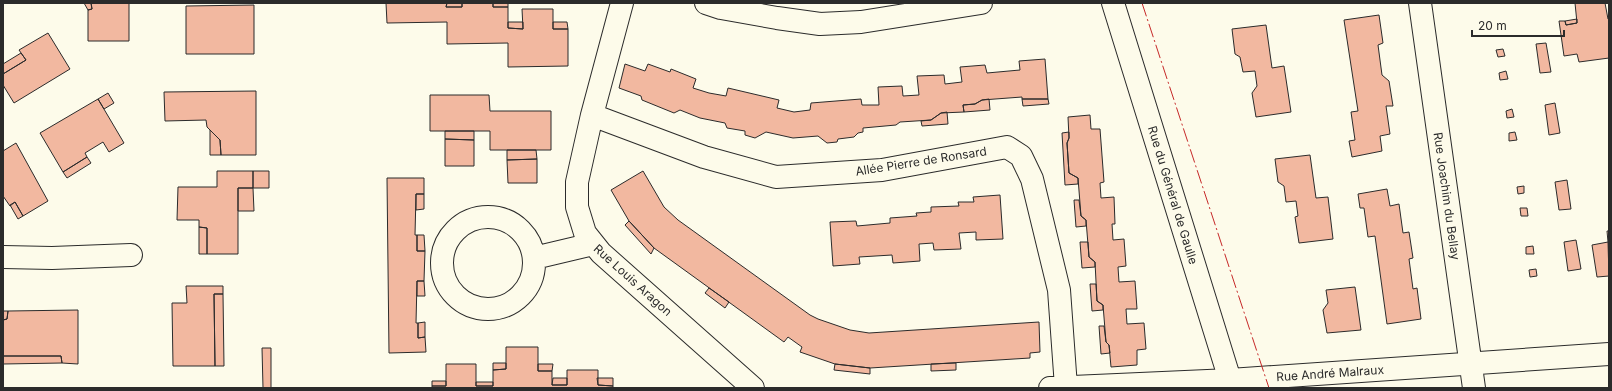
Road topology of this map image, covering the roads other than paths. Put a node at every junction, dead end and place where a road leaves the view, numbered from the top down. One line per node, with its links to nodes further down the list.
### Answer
1 (622, 3): 6 (street, Rue Louis Aragon)
2 (706, 3): 3 (street)
3 (981, 3)
4 (1113, 3): 13 (street, Rue du Général de Gaulle)
5 (1420, 3): 12 (street, Rue Joachim du Bellay)
6 (592, 115): 7 (street, Rue Louis Aragon); 14 (street, Allée Pierre de Ronsard)
7 (593, 244): 10 (street); 15 (street, Rue Louis Aragon)
8 (131, 254): 9 (street)
9 (3, 257)
10 (534, 258): 10 (street)
11 (1609, 354): 12 (street, Rue André Malraux)
12 (1470, 364): 13 (street, Rue André Malraux); 16 (street, Rue Joachim du Bellay)
13 (1230, 384): 14 (street, Rue André Malraux)
14 (1058, 387)
15 (753, 388)
16 (1474, 388)

